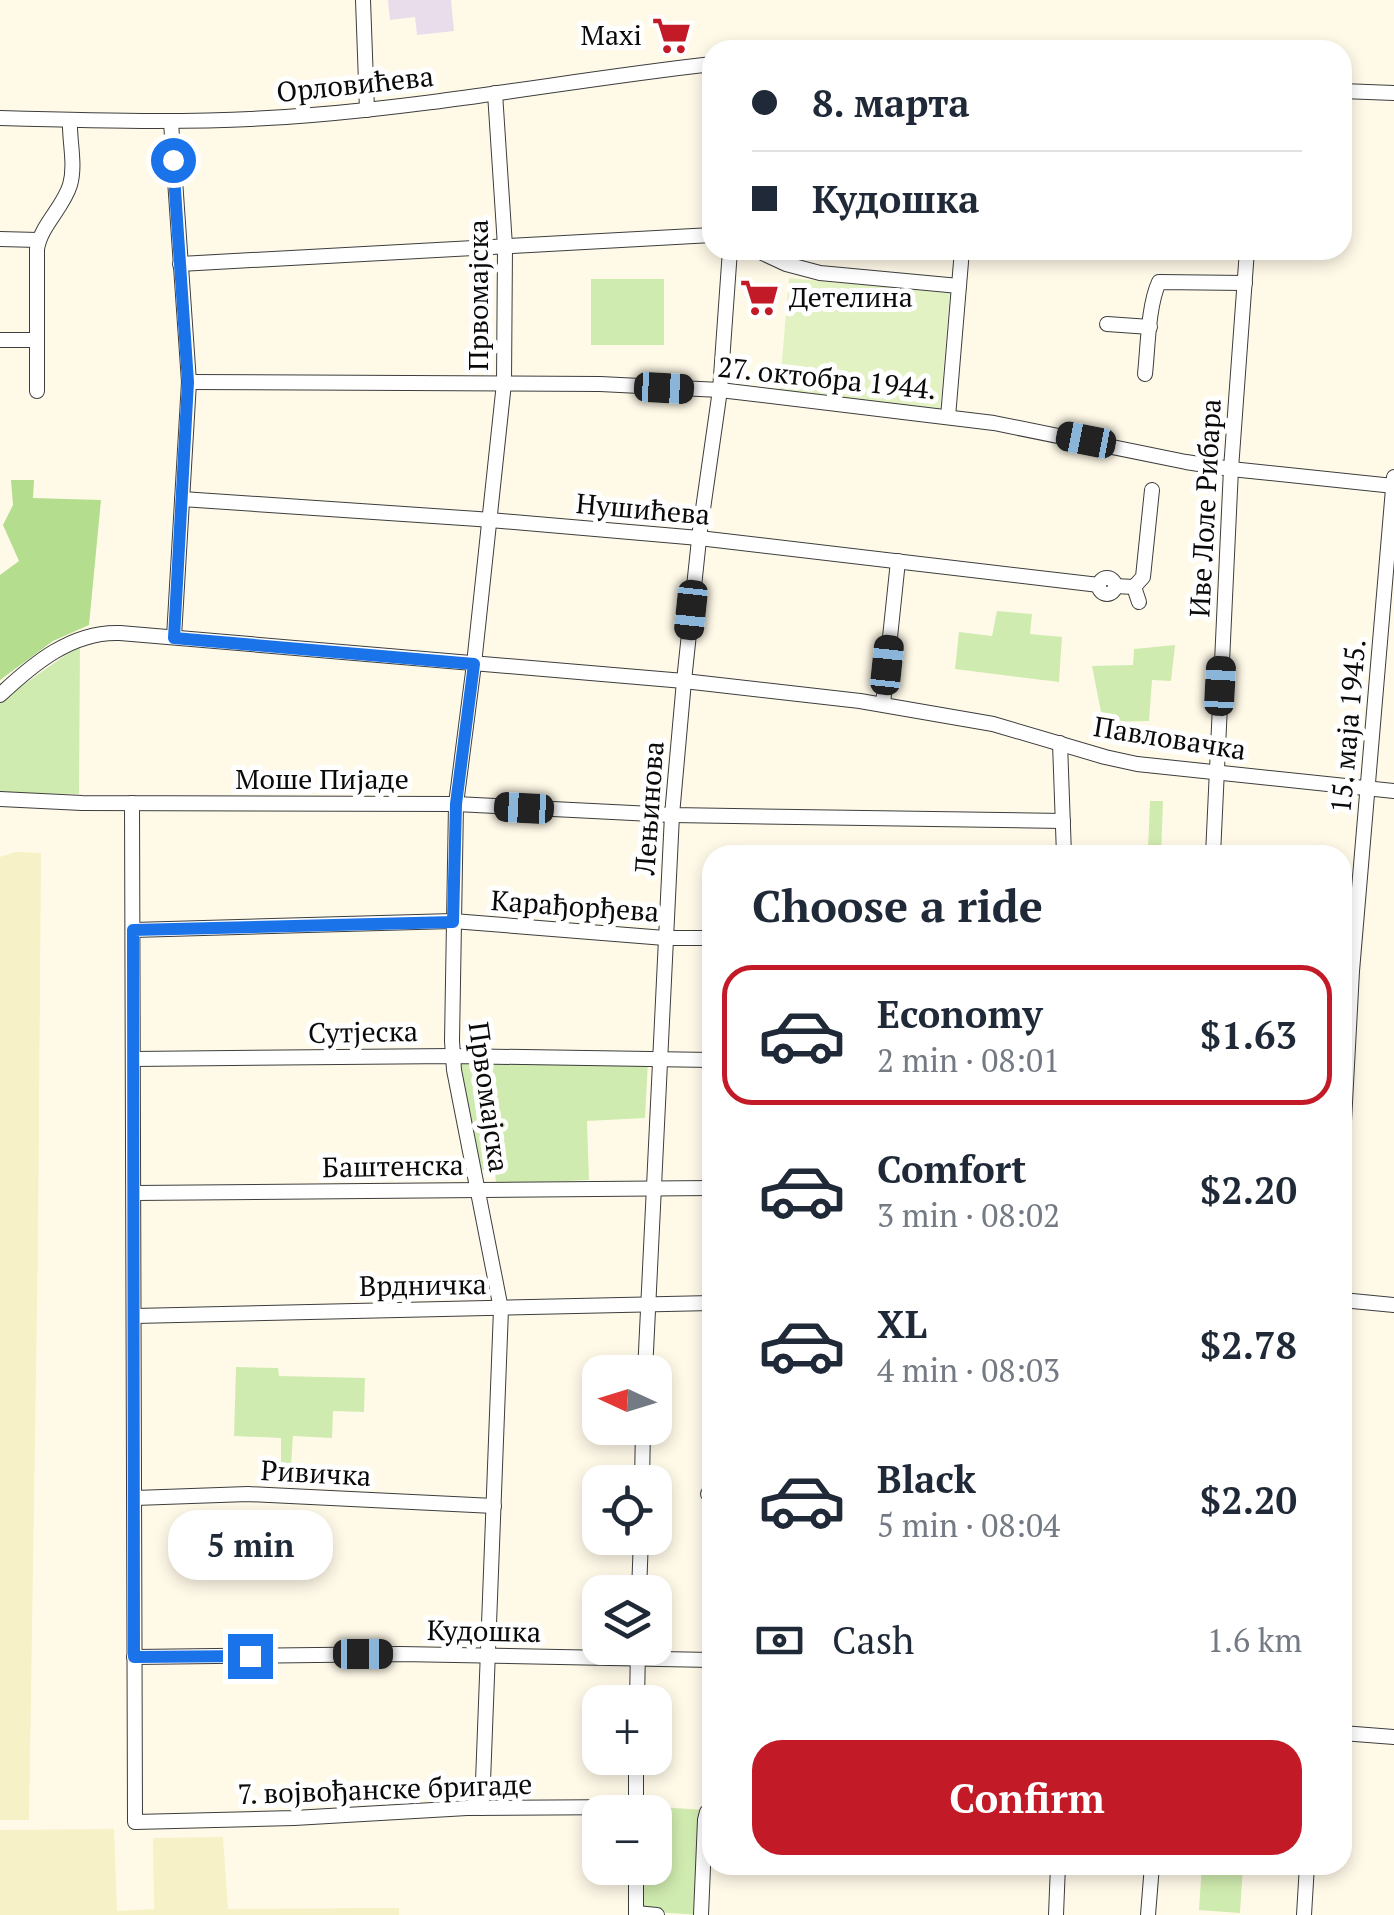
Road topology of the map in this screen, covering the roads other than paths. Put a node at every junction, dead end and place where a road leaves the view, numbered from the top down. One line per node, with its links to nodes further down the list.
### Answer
1 (362, 0): 6 (street)
2 (702, 65): 4 (street, Орловићева)
3 (1352, 91): 5 (street)
4 (495, 93): 6 (street, Орловићева); 13 (street, Првомајска)
5 (1394, 93)
6 (368, 110): 9 (street, Орловићева)
7 (0, 118): 8 (street, Орловићева)
8 (70, 120): 9 (street, Орловићева); 12 (street)
9 (170, 122): 18 (street)
10 (702, 236): 13 (street)
11 (0, 239): 12 (street)
12 (38, 240): 24 (street)
13 (505, 246): 18 (street); 27 (street, Првомајска)
14 (729, 260): 29 (street, Лењинова)
15 (777, 260): 20 (street)
16 (961, 260): 20 (street)
17 (1246, 260): 19 (street, Иве Лоле Рибара)
18 (180, 264): 26 (street)
19 (1245, 283): 22 (street); 31 (street, Иве Лоле Рибара)
20 (959, 286): 30 (street)
21 (1107, 324): 22 (street)
22 (1150, 327): 25 (street)
23 (0, 340): 24 (street)
24 (36, 340): 28 (street)
25 (1145, 374)
26 (188, 382): 27 (street, 27. октобра 1944.); 35 (street)
27 (504, 383): 29 (street, 27. октобра 1944.); 36 (street, Првомајска)
28 (37, 390)
29 (720, 390): 30 (street, 27. октобра 1944.); 37 (street, Лењинова)
30 (948, 417): 31 (street, 27. октобра 1944.)
31 (1230, 469): 33 (street, 27. октобра 1944.); 47 (street, Иве Лоле Рибара)
32 (1394, 477): 33 (street, 15. маја 1945.)
33 (1394, 486): 48 (street, 15. маја 1945.)
34 (1152, 490): 39 (street)
35 (182, 499): 36 (street, Нушићева); 41 (street)
36 (490, 521): 37 (street, Нушићева); 42 (street, Првомајска)
37 (699, 538): 38 (street, Нушићева); 43 (street, Лењинова)
38 (898, 561): 39 (street, Нушићева); 45 (street)
39 (1134, 587): 40 (street)
40 (1139, 602)
41 (174, 638): 42 (street, Павловачка); 44 (street, Павловачка)
42 (474, 664): 43 (street, Павловачка); 52 (street, Првомајска)
43 (684, 681): 45 (street, Павловачка); 53 (street, Лењинова)
44 (0, 695)
45 (883, 704): 46 (street, Павловачка)
46 (1060, 743): 47 (street, Павловачка); 54 (street)
47 (1216, 773): 48 (street, Павловачка); 56 (street, Иве Лоле Рибара)
48 (1368, 788): 49 (street, Павловачка); 61 (street, 15. маја 1945.)
49 (1394, 791)
50 (0, 799): 51 (street, Моше Пијаде)
51 (132, 803): 52 (street, Моше Пијаде); 58 (street)
52 (456, 804): 53 (street, Моше Пијаде); 57 (street, Првомајска)
53 (672, 815): 54 (street, Моше Пијаде); 59 (street, Лењинова)
54 (1063, 821): 55 (street)
55 (1064, 845)
56 (1213, 845)
57 (453, 922): 58 (street, Карађорђева); 59 (street, Карађорђева); 62 (street, Првомајска)
58 (133, 930): 64 (street)
59 (665, 938): 60 (street, Карађорђева); 63 (street, Лењинова)
60 (702, 938)
61 (1352, 971)
62 (452, 1056): 63 (street, Сутјеска); 64 (street, Сутјеска); 68 (street, Првомајска)
63 (661, 1058): 65 (street, Сутјеска); 66 (street, Лењинова)
64 (133, 1059): 69 (street)
65 (702, 1060)
66 (654, 1188): 67 (street, Баштенска); 68 (street, Баштенска); 73 (street, Лењинова)
67 (702, 1188)
68 (476, 1189): 69 (street, Баштенска); 74 (street, Првомајска)
69 (134, 1193): 75 (street)
70 (1352, 1301): 72 (street)
71 (702, 1303): 73 (street, Врдничка)
72 (1394, 1305)
73 (647, 1306): 74 (street, Врдничка); 76 (street, Лењинова)
74 (501, 1309): 75 (street, Врдничка); 78 (street, Првомајска)
75 (134, 1316): 77 (street)
76 (646, 1355)
77 (135, 1498): 78 (street, Ривичка); 82 (street)
78 (494, 1506): 80 (street, Првомајска)
79 (582, 1654): 80 (street, Кудошка)
80 (486, 1656): 82 (street, Кудошка); 86 (street, Првомајска)
81 (672, 1656): 83 (street, Кудошка)
82 (134, 1657): 86 (street, 7. војвођанске бригаде)
83 (702, 1659)
84 (1352, 1734): 85 (street)
85 (1394, 1738)
86 (482, 1808): 87 (street, 7. војвођанске бригаде)
87 (582, 1809)
88 (702, 1875): 95 (street)
89 (1058, 1875): 96 (street)
90 (1151, 1875): 97 (street)
91 (1306, 1875): 98 (street)
92 (636, 1885): 93 (street)
93 (636, 1914): 94 (street)
94 (657, 1915)
95 (701, 1915)
96 (1056, 1915)
97 (1148, 1915)
98 (1304, 1915)

